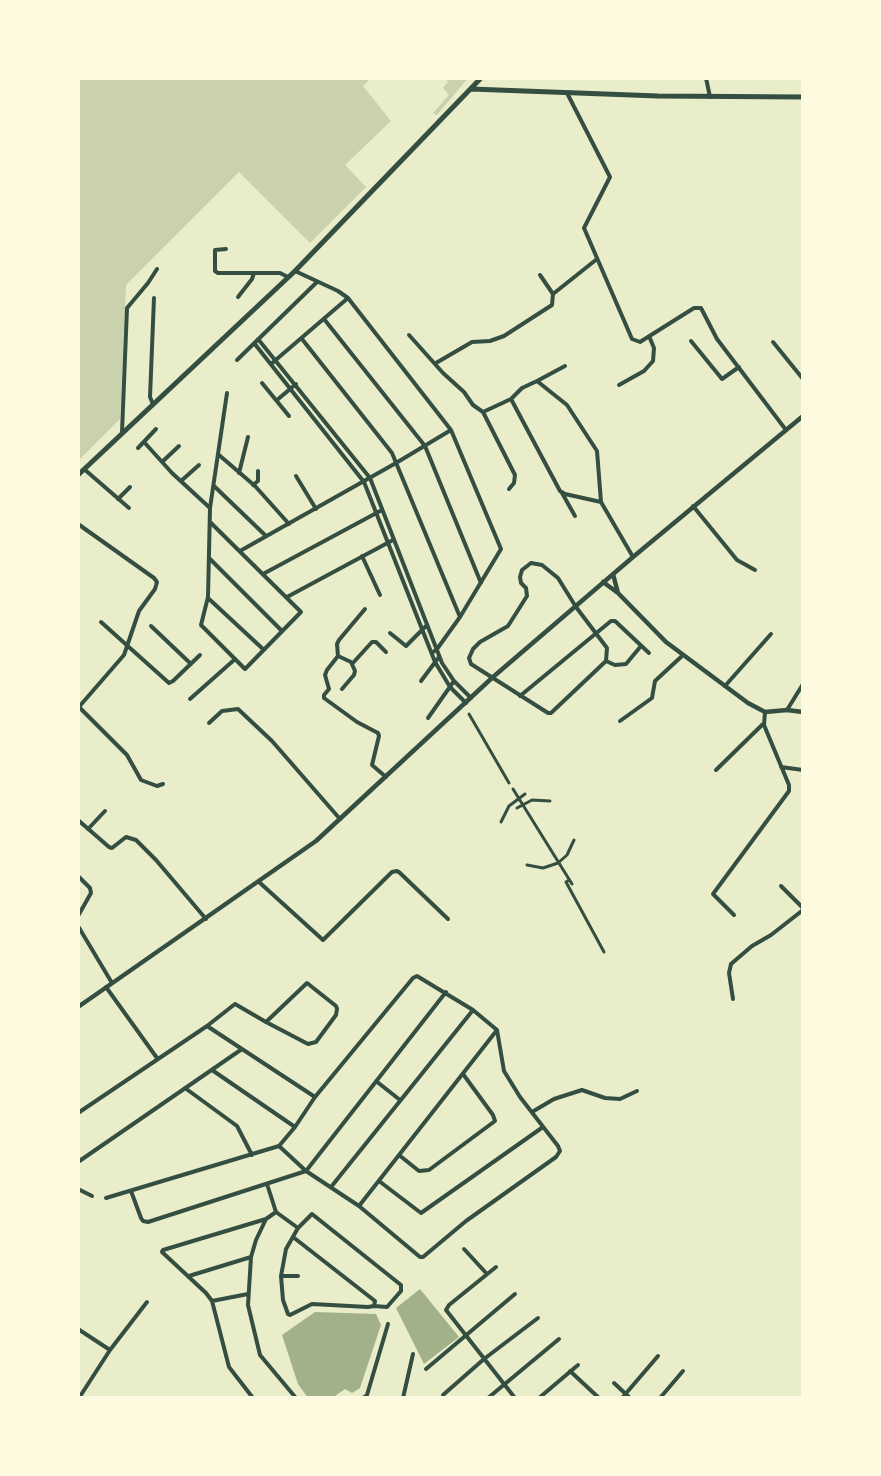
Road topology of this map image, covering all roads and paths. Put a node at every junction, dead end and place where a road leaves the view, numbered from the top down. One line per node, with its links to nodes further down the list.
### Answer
1 (481, 78): 3 (main road)
2 (706, 78): 5 (street)
3 (471, 89): 4 (main road); 10 (main road)
4 (567, 93): 5 (main road); 8 (street)
5 (710, 97): 6 (main road)
6 (803, 97)
7 (226, 249): 11 (street)
8 (597, 259): 15 (street); 21 (street)
9 (157, 269): 50 (street)
10 (295, 271): 13 (main road); 14 (street)
11 (254, 273): 13 (street); 16 (street)
12 (540, 275): 15 (street)
13 (289, 278): 41 (main road)
14 (317, 282): 18 (street); 23 (street)
15 (553, 294): 28 (street)
16 (238, 297)
17 (154, 298): 41 (street)
18 (348, 298): 19 (street); 48 (street)
19 (324, 319): 22 (street); 56 (street)
20 (409, 335): 28 (street)
21 (650, 336): 31 (street); 36 (street)
22 (302, 339): 27 (street); 60 (street)
23 (256, 341): 26 (street); 27 (street); 29 (street)
24 (691, 341): 31 (street)
25 (773, 342): 32 (street)
26 (237, 360)
27 (276, 360): 29 (street); 35 (street)
28 (436, 363): 42 (street)
29 (271, 364): 37 (street)
30 (565, 366): 33 (street)
31 (739, 367): 49 (street)
32 (803, 379)
33 (537, 381): 39 (street); 76 (street)
34 (262, 382): 40 (street)
35 (296, 384): 37 (street); 45 (street)
36 (619, 385)
37 (291, 388): 40 (street); 47 (street)
38 (227, 393): 58 (street)
39 (511, 399): 42 (street); 74 (street)
40 (277, 400): 43 (street)
41 (153, 404): 50 (main road)
42 (483, 412): 73 (street)
43 (289, 416)
44 (803, 416): 49 (street)
45 (329, 425): 47 (street); 52 (street)
46 (156, 429): 53 (street)
47 (323, 429): 54 (street)
48 (451, 430): 56 (street); 98 (street)
49 (787, 431): 77 (street)
50 (122, 432): 62 (main road)
51 (248, 437): 64 (street)
52 (339, 438): 54 (street); 67 (street)
53 (144, 442): 57 (street); 59 (street)
54 (334, 442): 69 (street)
55 (179, 446): 59 (street)
56 (425, 446): 60 (street); 98 (street)
57 (138, 448)
58 (218, 454): 64 (street); 71 (street)
59 (162, 462): 68 (street)
60 (396, 463): 67 (street); 105 (street)
61 (199, 465): 68 (street)
62 (84, 469): 65 (main road); 75 (street)
63 (258, 471): 70 (street)
64 (239, 472): 70 (street)
65 (78, 475)
66 (297, 476): 80 (street)
67 (370, 478): 69 (street); 81 (street)
68 (181, 481): 79 (street)
69 (364, 482): 80 (street); 82 (street)
70 (253, 485): 86 (street)
71 (213, 486): 79 (street); 87 (street)
72 (130, 487): 75 (street)
73 (509, 489)
74 (562, 492): 76 (street); 83 (street)
75 (118, 499): 78 (street)
76 (601, 502): 92 (street)
77 (693, 506): 92 (street); 94 (street)
78 (129, 508)
79 (210, 508): 84 (street)
80 (316, 509): 86 (street)
81 (382, 510): 82 (street); 88 (street)
82 (376, 513): 89 (street); 95 (street)
83 (575, 516)
84 (210, 522): 90 (street); 93 (street)
85 (78, 524): 115 (street)
86 (289, 524): 87 (street)
87 (266, 536): 90 (street)
88 (393, 540): 89 (street); 107 (street)
89 (387, 542): 91 (street); 109 (street)
90 (240, 551): 95 (street)
91 (362, 556): 100 (street); 102 (street)
92 (633, 557): 96 (street)
93 (208, 558): 101 (street); 110 (street)
94 (755, 570)
95 (263, 574): 102 (street)
96 (613, 574): 97 (street); 99 (street)
97 (603, 582): 99 (street); 103 (street)
98 (481, 583): 105 (street)
99 (618, 593): 123 (street)
100 (380, 595)
101 (208, 597): 117 (street); 125 (street)
102 (287, 597): 110 (street)
103 (576, 608): 112 (street); 130 (street); 130 (street)
104 (365, 609): 122 (street)
105 (460, 617): 116 (street)
106 (101, 622): 115 (street)
107 (427, 625): 109 (street); 116 (street)
108 (151, 626): 128 (street)
109 (422, 630): 111 (street); 119 (street)
110 (282, 631): 117 (street)
111 (390, 633)
112 (597, 634): 114 (street); 127 (street); 137 (street)
113 (771, 634): 134 (street)
114 (641, 646): 120 (street); 127 (street)
115 (127, 647): 128 (street); 141 (street)
116 (437, 649): 119 (street); 124 (street)
117 (264, 651): 125 (street)
118 (386, 652): 129 (street)
119 (432, 653): 126 (street)
120 (649, 653)
121 (200, 655): 128 (street)
122 (338, 656): 129 (street); 153 (street)
123 (682, 656): 134 (street); 147 (street)
124 (440, 657): 126 (street); 132 (street)
125 (234, 660): 139 (street)
126 (435, 662): 131 (street); 135 (street)
127 (606, 662): 137 (street)
128 (191, 664)
129 (352, 664): 136 (street)
130 (493, 677): 137 (street); 138 (street)
131 (421, 681)
132 (454, 681): 135 (street); 138 (street)
133 (803, 684): 142 (street)
134 (725, 686): 143 (street)
135 (450, 687): 140 (street); 146 (street)
136 (342, 689)
137 (520, 696)
138 (471, 698): 140 (street)
139 (190, 699)
140 (466, 703): 153 (street)
141 (78, 707): 155 (street)
142 (787, 710): 143 (street); 144 (street)
143 (765, 712): 149 (street)
144 (803, 712)
145 (469, 714): 154 (street)
146 (428, 717)
147 (620, 721)
148 (209, 723): 164 (street)
149 (763, 723): 150 (street); 151 (street)
150 (780, 767): 152 (street); 176 (street)
151 (716, 770)
152 (803, 770)
153 (386, 777): 164 (street)
154 (509, 783)
155 (163, 784)
156 (513, 789): 158 (street)
157 (525, 794): 158 (street)
158 (519, 798): 160 (street); 165 (street)
159 (550, 801): 160 (street)
160 (523, 804): 161 (street); 168 (street)
161 (517, 808)
162 (105, 811): 166 (street)
163 (78, 820): 166 (street)
164 (340, 820): 172 (street)
165 (501, 822)
166 (88, 830): 178 (street)
167 (574, 840): 168 (street)
168 (559, 863): 169 (street); 171 (street)
169 (527, 865)
170 (78, 876): 177 (street)
171 (569, 880): 173 (street); 181 (street)
172 (259, 882): 178 (street); 179 (street)
173 (572, 884)
174 (781, 886): 175 (street)
175 (803, 909): 185 (street)
176 (734, 915)
177 (78, 916)
178 (206, 920): 182 (street)
179 (448, 920)
180 (78, 926): 182 (street)
181 (604, 952)
182 (112, 983): 183 (street)
183 (105, 987): 186 (street); 192 (street)
184 (446, 992): 187 (street); 195 (street); 198 (street)
185 (733, 999)
186 (78, 1006)
187 (473, 1010): 190 (street); 199 (street)
188 (266, 1022): 188 (street); 189 (street)
189 (207, 1026): 191 (street); 192 (street)
190 (498, 1030): 194 (street); 200 (street)
191 (242, 1049): 193 (street); 198 (street)
192 (157, 1058): 201 (street)
193 (212, 1070): 196 (street); 203 (street)
194 (463, 1074): 206 (street); 206 (street)
195 (376, 1081): 199 (street); 208 (street)
196 (185, 1088): 205 (street); 207 (street)
197 (637, 1091): 200 (street)
198 (315, 1097): 203 (street)
199 (400, 1100): 211 (street)
200 (532, 1112): 202 (street)
201 (78, 1113)
202 (543, 1126): 209 (street); 216 (street)
203 (295, 1127): 204 (street)
204 (279, 1146): 205 (street); 208 (street)
205 (252, 1155): 213 (street)
206 (399, 1155): 209 (street)
207 (78, 1162)
208 (306, 1171): 210 (street); 211 (street)
209 (379, 1181): 216 (street)
210 (267, 1184): 213 (street); 217 (street)
211 (331, 1187): 216 (street)
212 (78, 1189): 214 (street)
213 (131, 1191): 215 (street)
214 (92, 1196)
215 (106, 1198)
216 (359, 1206)
217 (276, 1212): 218 (street); 219 (street)
218 (266, 1219): 222 (street); 225 (street)
219 (298, 1228): 220 (street); 232 (street)
220 (293, 1237): 226 (street); 232 (street)
221 (464, 1249): 224 (street)
222 (251, 1257): 225 (street); 228 (street)
223 (496, 1267): 224 (street)
224 (487, 1274): 236 (street)
225 (188, 1276): 230 (street)
226 (281, 1276): 227 (street); 232 (street)
227 (298, 1276)
228 (248, 1294): 230 (street); 253 (street)
229 (514, 1294): 236 (street)
230 (212, 1301): 252 (street)
231 (147, 1302): 238 (street)
232 (375, 1304)
233 (538, 1318): 241 (street)
234 (388, 1324): 249 (street)
235 (78, 1329): 238 (street)
236 (465, 1336): 241 (street); 243 (street)
237 (559, 1340): 247 (street)
238 (110, 1350): 251 (street)
239 (413, 1354): 255 (street)
240 (658, 1356): 250 (street)
241 (484, 1359): 247 (street); 248 (street)
242 (578, 1365): 244 (street)
243 (426, 1369)
244 (570, 1371): 258 (street); 259 (street)
245 (683, 1371): 260 (street)
246 (614, 1383): 250 (street)
247 (504, 1385): 256 (street); 257 (street)
248 (442, 1395)
249 (365, 1397): 254 (street)
250 (626, 1397)
251 (79, 1398)
252 (253, 1398)
253 (296, 1398)
254 (374, 1398)
255 (403, 1398)
256 (488, 1398)
257 (514, 1398)
258 (540, 1398)
259 (599, 1398)
260 (660, 1398)

